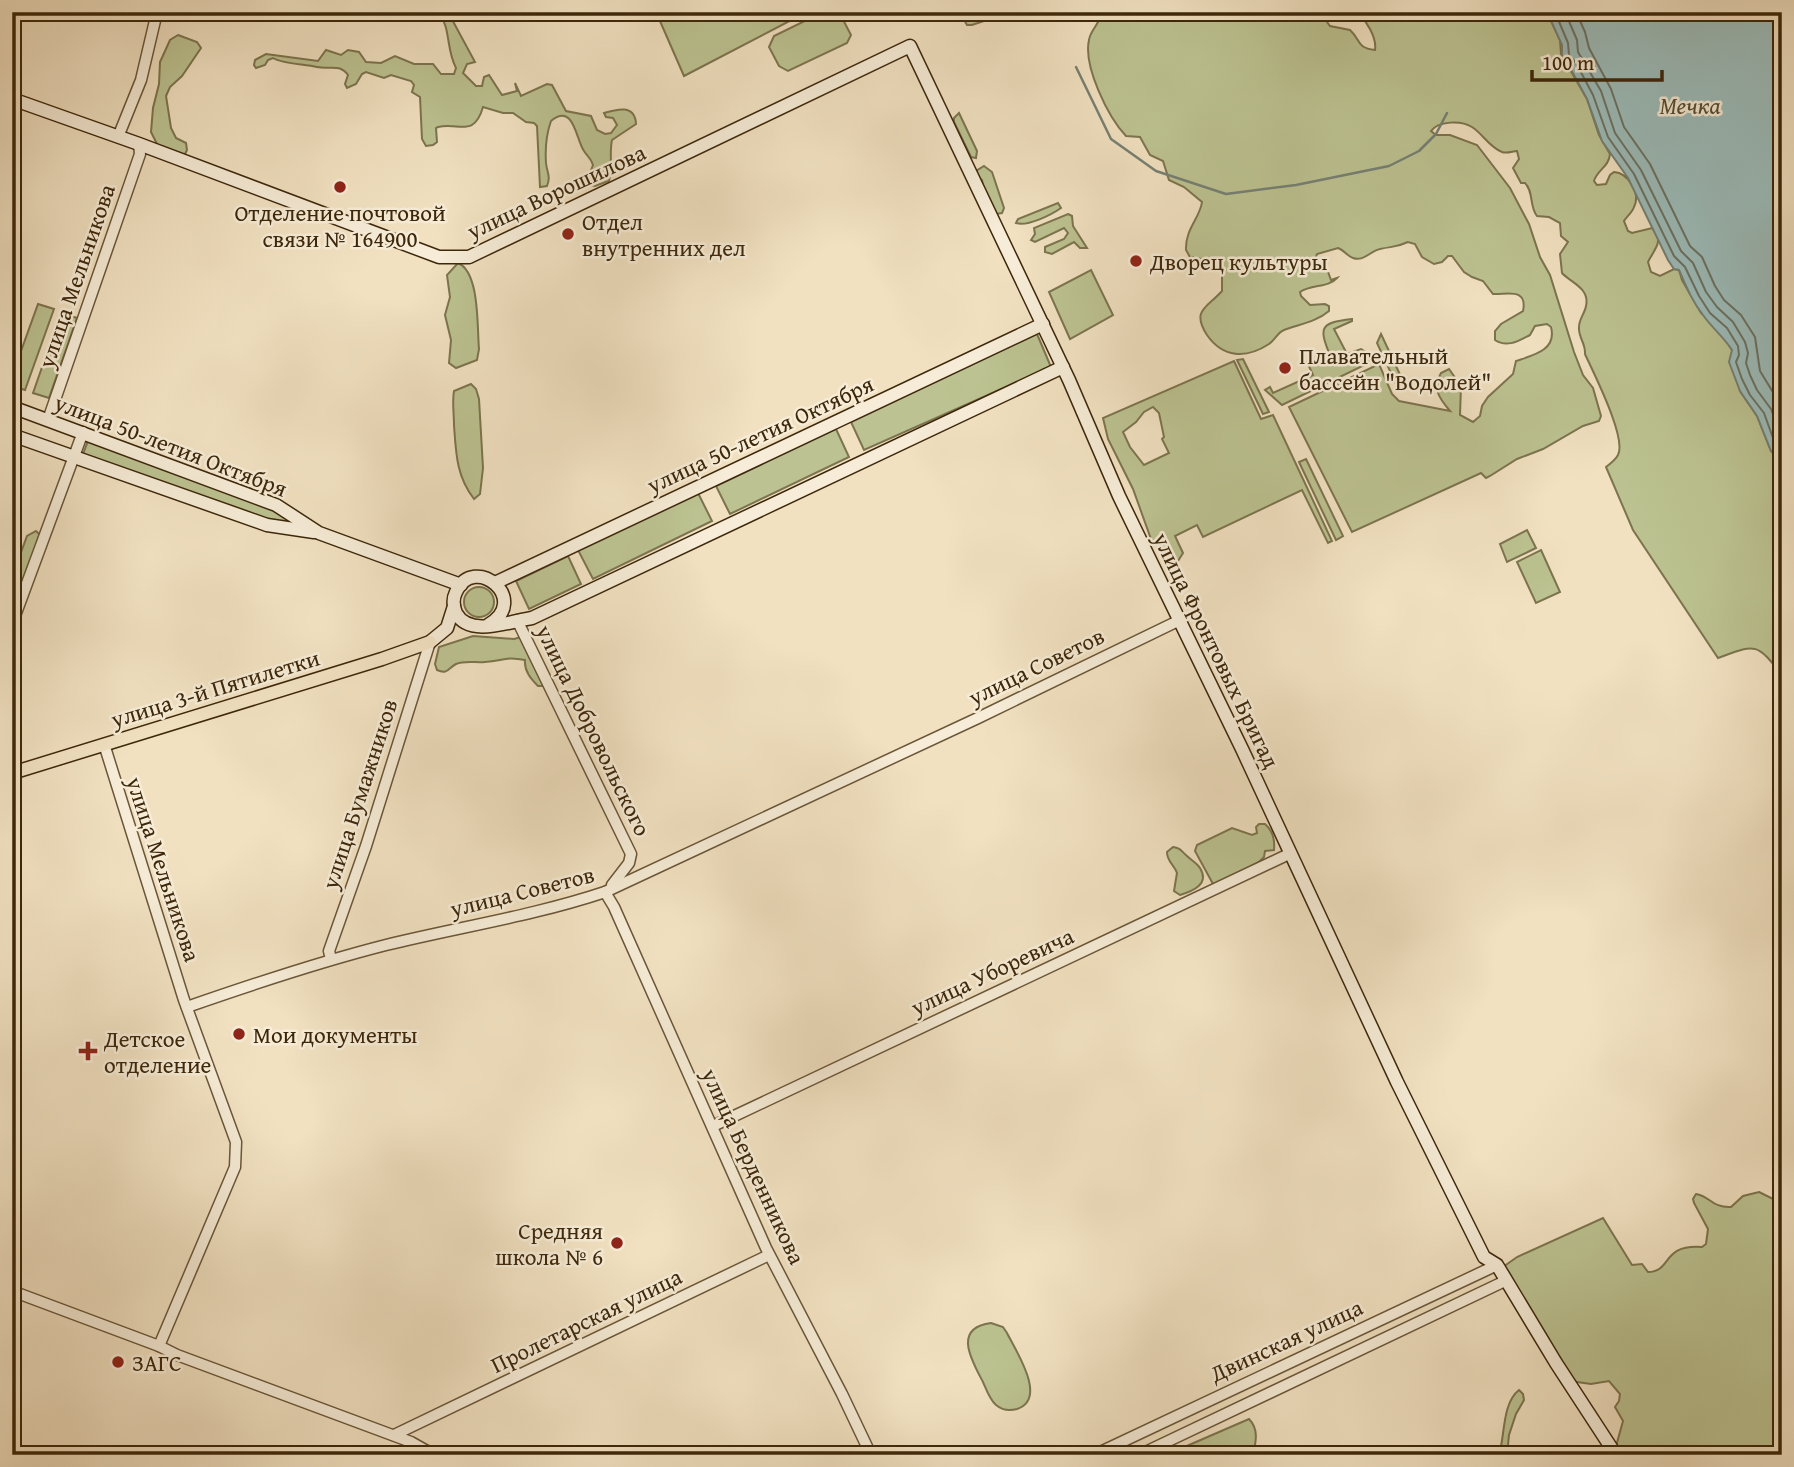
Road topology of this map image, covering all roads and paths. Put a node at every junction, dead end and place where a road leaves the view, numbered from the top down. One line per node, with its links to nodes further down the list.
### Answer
1 (157, 12): 4 (street)
2 (910, 46): 5 (main road, улица Ворошилова); 6 (main road, улица Фронтовых Бригад)
3 (12, 99): 4 (main road, улица Ворошилова)
4 (118, 137): 5 (main road, улица Ворошилова)
5 (139, 144): 9 (street, улица Мельникова)
6 (1043, 324): 7 (main road, улица Фронтовых Бригад); 14 (main road, улица 50-летия Октября)
7 (1063, 367): 17 (main road); 18 (main road, улица Фронтовых Бригад)
8 (12, 408): 9 (main road, улица 50-летия Октября)
9 (48, 420): 10 (main road, улица 50-летия Октября)
10 (82, 432): 12 (street); 13 (main road, улица 50-летия Октября)
11 (12, 435): 12 (main road, улица 50-летия Октября)
12 (74, 457): 13 (main road, улица 50-летия Октября); 19 (street)
13 (319, 533): 15 (main road, улица 50-летия Октября)
14 (495, 583): 15 (main road); 16 (main road)
15 (457, 595): 21 (main road); 22 (main road)
16 (503, 596): 17 (main road); 20 (main road)
17 (517, 620): 20 (main road); 26 (street, улица Добровольского)
18 (1180, 620): 25 (main road, улица Фронтовых Бригад); 27 (street, улица Советов)
19 (12, 624)
20 (488, 625): 21 (main road)
21 (472, 626): 22 (main road)
22 (430, 642): 23 (main road, улица 3-й Пятилетки); 29 (street, улица Бумажников)
23 (104, 744): 24 (main road, улица 3-й Пятилетки); 30 (street, улица Мельникова)
24 (12, 773)
25 (1289, 853): 31 (street, улица Уборевича); 33 (main road, улица Фронтовых Бригад)
26 (631, 854): 27 (street); 28 (street, улица Добровольского)
27 (647, 871): 28 (street, улица Советов)
28 (605, 892): 29 (street, улица Советов); 31 (street, улица Берденникова)
29 (331, 959): 30 (street, улица Советов)
30 (187, 1007): 36 (street)
31 (713, 1126): 32 (street, улица Берденникова)
32 (769, 1255): 37 (street, Пролетарская улица); 41 (street, улица Берденникова)
33 (1497, 1265): 34 (main road, улица Фронтовых Бригад); 42 (street, Двинская улица)
34 (1505, 1281): 43 (street, Двинская улица); 44 (main road, улица Фронтовых Бригад)
35 (12, 1291): 36 (street)
36 (159, 1346): 38 (street)
37 (420, 1420): 38 (street, Пролетарская улица); 39 (street)
38 (394, 1435): 39 (street)
39 (411, 1442): 40 (street)
40 (434, 1455)
41 (871, 1455)
42 (1094, 1455)
43 (1139, 1455)
44 (1616, 1455)

